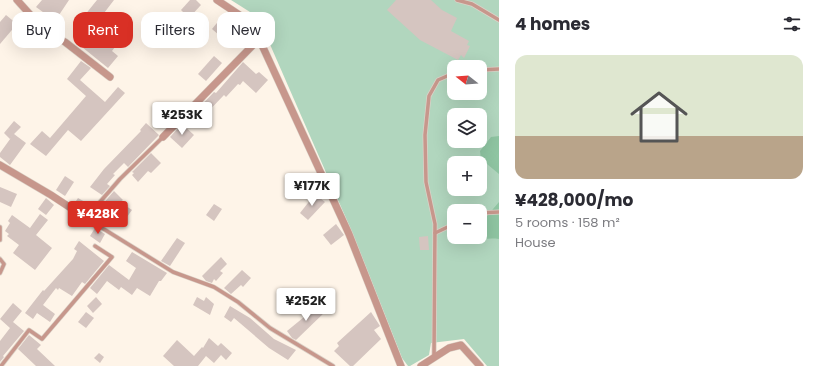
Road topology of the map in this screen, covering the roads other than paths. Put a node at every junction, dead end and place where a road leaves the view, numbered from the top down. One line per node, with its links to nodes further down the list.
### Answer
1 (17, 0): 11 (street)
2 (217, 0): 4 (street)
3 (457, 0): 5 (lane)
4 (235, 12)
5 (499, 20)
6 (250, 48): 12 (street)
7 (263, 48): 27 (street)
8 (499, 69): 9 (lane)
9 (487, 70)
10 (447, 76): 19 (lane)
11 (110, 77)
12 (163, 137): 16 (lane)
13 (0, 165): 16 (street)
14 (499, 212): 15 (lane)
15 (487, 213)
16 (86, 218): 26 (lane)
17 (0, 227): 20 (lane)
18 (447, 227): 19 (lane)
19 (435, 233): 24 (lane)
20 (0, 240)
21 (95, 246): 25 (lane)
22 (0, 259): 23 (lane)
23 (0, 273)
24 (434, 359): 28 (street); 29 (street)
25 (1, 366)
26 (333, 366)
27 (401, 366)
28 (421, 366)
29 (480, 366)

